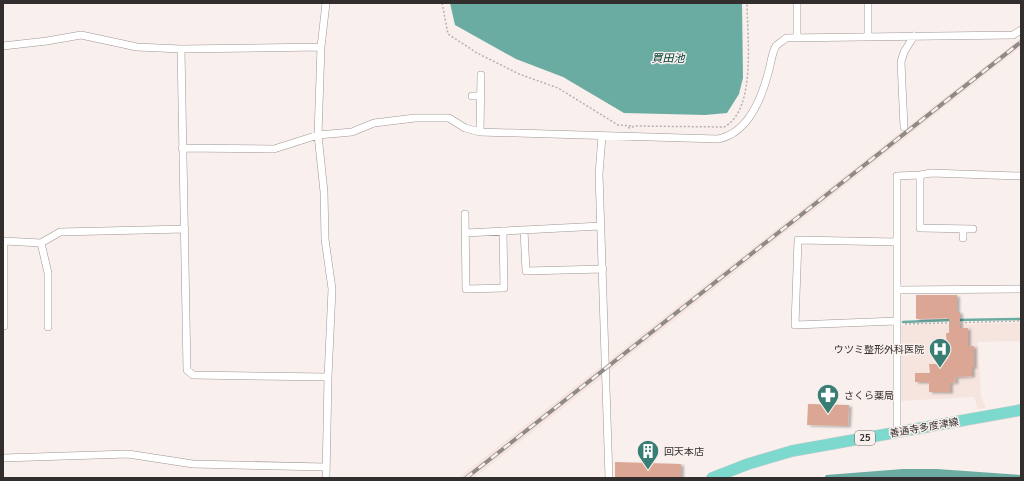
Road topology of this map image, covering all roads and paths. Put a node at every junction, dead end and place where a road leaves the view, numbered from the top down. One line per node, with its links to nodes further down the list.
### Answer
1 (326, 3): 11 (street)
2 (442, 3): 16 (path)
3 (747, 3): 16 (path)
4 (797, 3): 9 (street)
5 (868, 3): 8 (street)
6 (1021, 30): 7 (street)
7 (914, 36): 8 (street); 17 (street)
8 (868, 37): 9 (street)
9 (797, 38): 21 (street)
10 (3, 46): 12 (street)
11 (321, 47): 12 (street); 20 (street)
12 (181, 49): 22 (street)
13 (481, 75): 15 (street)
14 (472, 96): 15 (street)
15 (480, 96): 19 (street)
16 (636, 126): 18 (path)
17 (904, 127)
18 (625, 128)
19 (480, 132): 20 (street); 21 (street)
20 (318, 135): 22 (street); 44 (street)
21 (602, 136): 26 (street)
22 (182, 148): 27 (street)
23 (920, 174): 24 (street); 28 (street); 35 (street)
24 (1021, 176)
25 (464, 214): 32 (street)
26 (601, 226): 30 (street); 37 (street)
27 (186, 229): 36 (street); 44 (street)
28 (963, 229): 29 (street); 33 (street)
29 (973, 229)
30 (524, 230): 31 (street); 37 (street)
31 (503, 231): 32 (street); 32 (street)
32 (465, 233)
33 (962, 238)
34 (4, 242): 36 (street); 42 (street)
35 (897, 242): 39 (street); 41 (street)
36 (41, 243): 43 (street)
37 (603, 269): 50 (street)
38 (1021, 289): 39 (street)
39 (897, 290): 41 (street)
40 (1021, 321): 41 (path)
41 (897, 322): 46 (street)
42 (4, 326)
43 (48, 327)
44 (328, 377): 48 (street)
45 (1021, 410): 46 (main road, 善通寺多度津線 / 25)
46 (897, 432): 51 (main road, 善通寺多度津線 / 25)
47 (3, 458): 48 (street)
48 (326, 467): 49 (street)
49 (326, 478)
50 (609, 478)
51 (712, 478)

